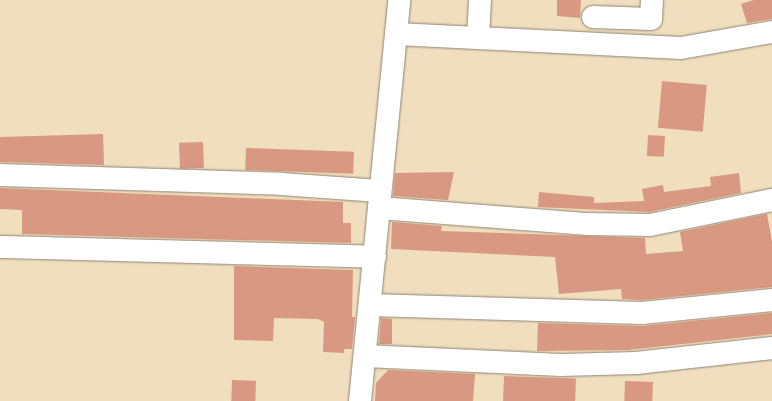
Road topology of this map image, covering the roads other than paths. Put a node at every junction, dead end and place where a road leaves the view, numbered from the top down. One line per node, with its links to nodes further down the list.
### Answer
1 (399, 0): 6 (street)
2 (480, 0): 7 (street)
3 (652, 0): 4 (street)
4 (593, 9): 8 (street)
5 (772, 32): 8 (street)
6 (396, 34): 7 (street); 10 (street)
7 (478, 38): 8 (street)
8 (591, 44)
9 (0, 175): 10 (street)
10 (380, 200): 11 (street); 13 (street)
11 (772, 200)
12 (0, 247): 13 (street)
13 (375, 257): 15 (street)
14 (772, 300): 15 (street)
15 (370, 305): 17 (street)
16 (772, 348): 17 (street)
17 (365, 356): 18 (street)
18 (360, 401)

